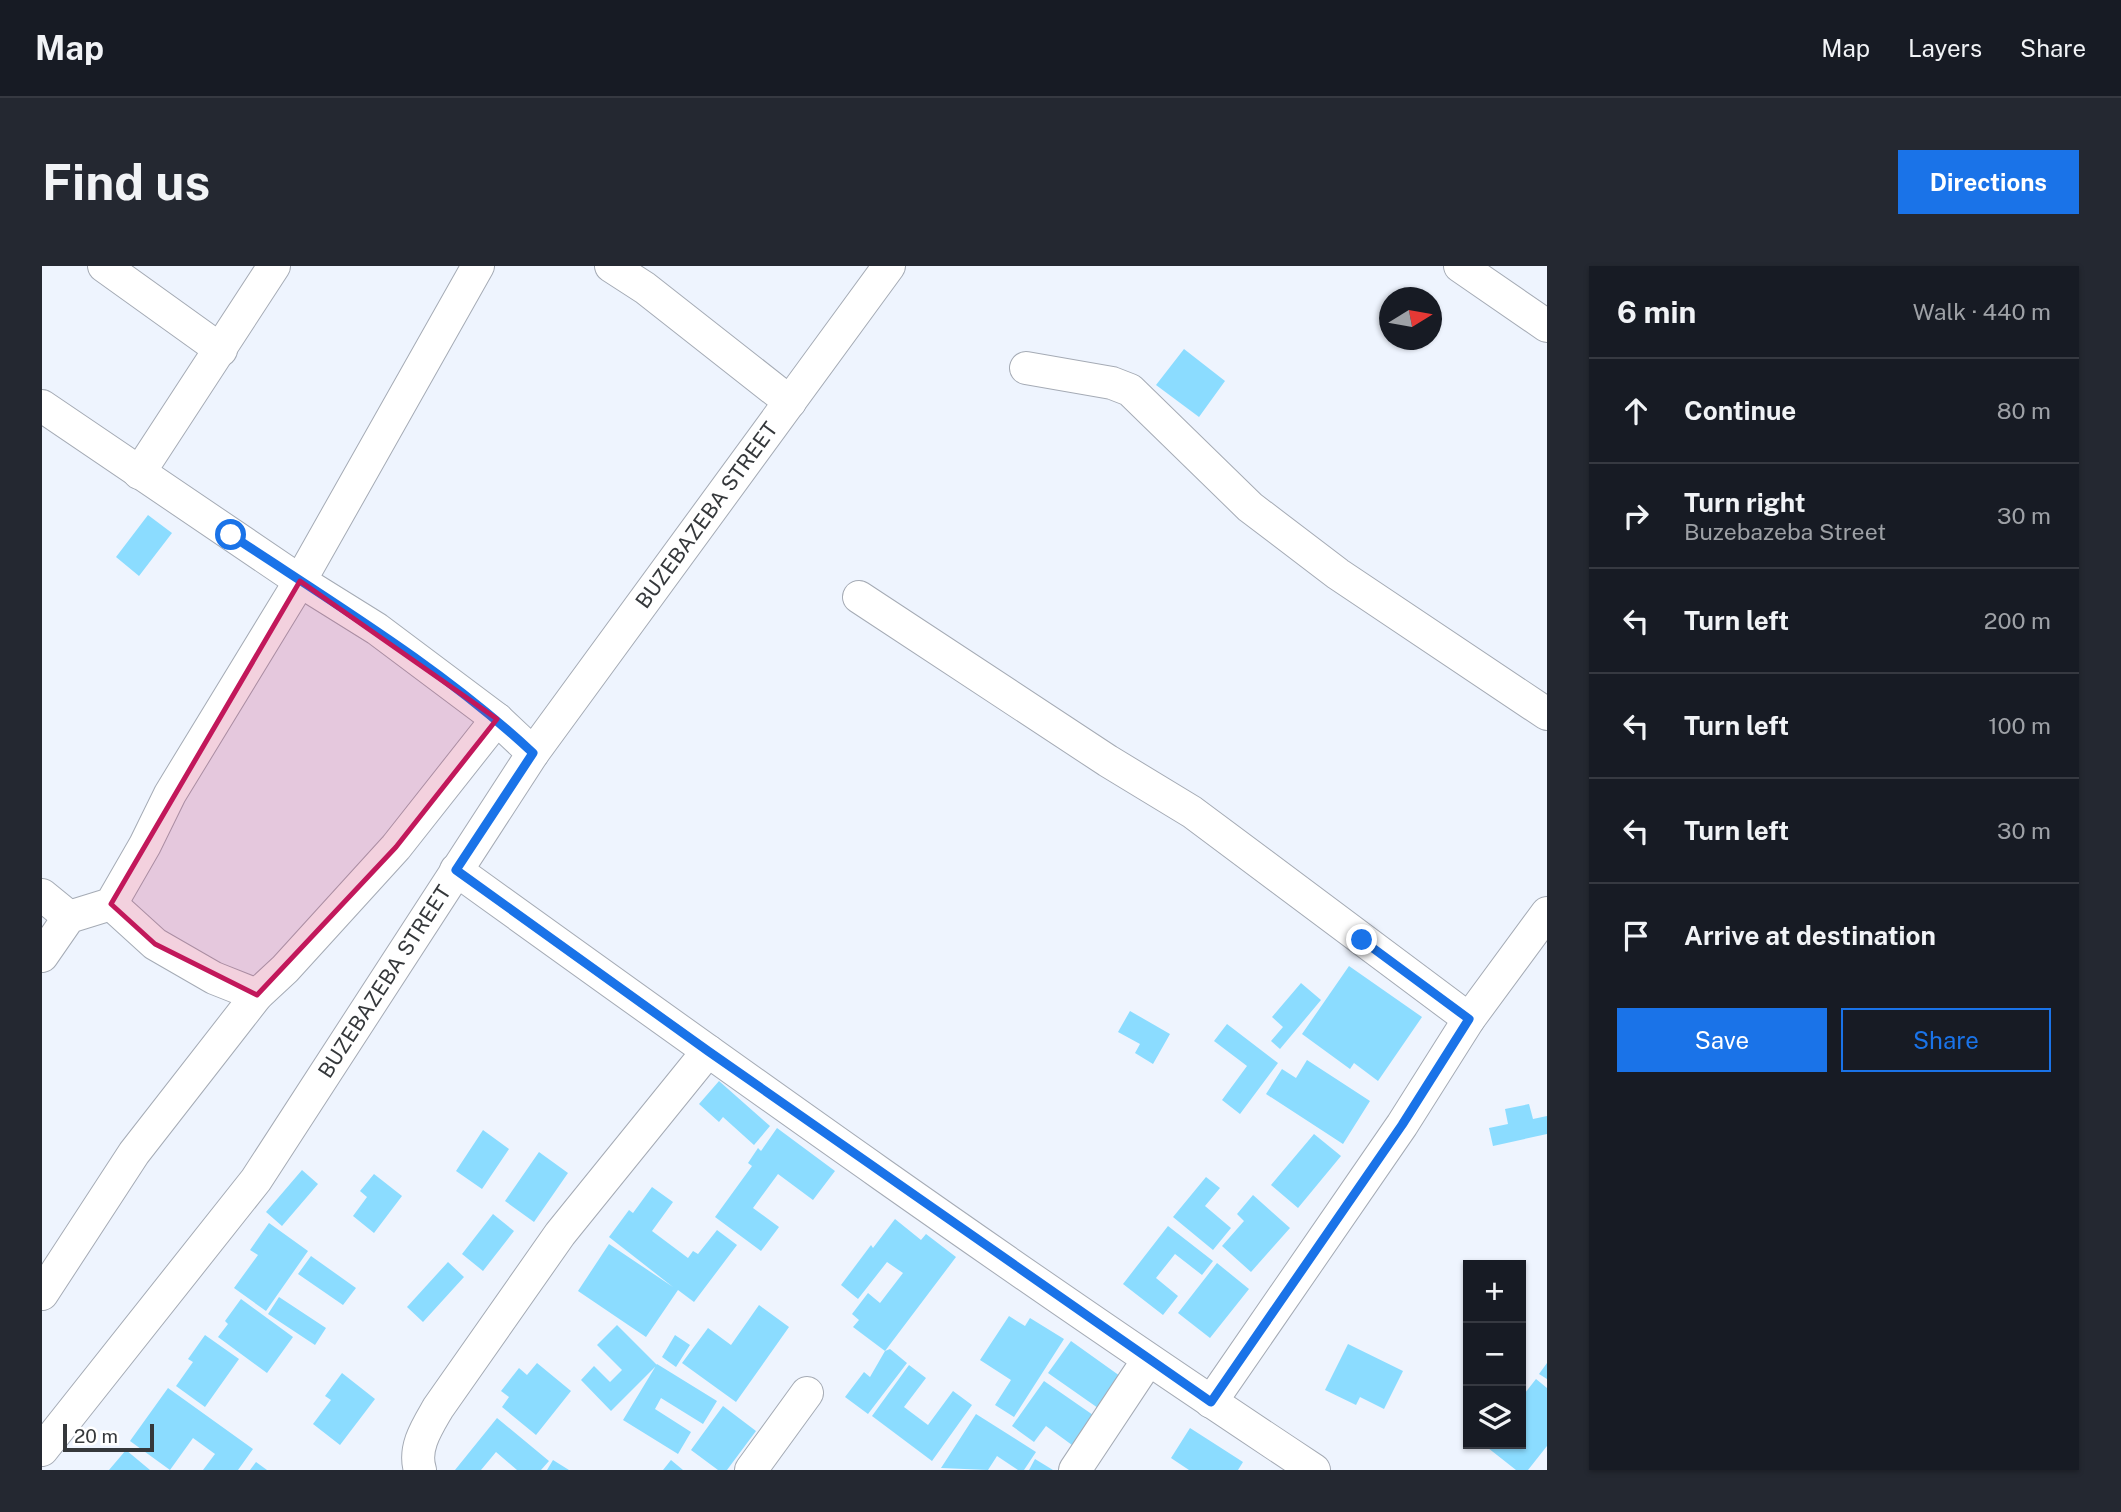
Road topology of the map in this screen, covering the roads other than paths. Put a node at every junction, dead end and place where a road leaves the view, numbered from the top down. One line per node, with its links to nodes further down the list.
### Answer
1 (104, 266): 8 (street)
2 (274, 266): 8 (street)
3 (478, 266): 13 (street)
4 (611, 266): 10 (street)
5 (889, 266): 10 (street, BUZEBAZEBA STREET)
6 (1460, 266): 7 (street)
7 (1547, 326)
8 (220, 350): 12 (street)
9 (1026, 368): 15 (street)
10 (790, 402): 17 (street, BUZEBAZEBA STREET)
11 (42, 406): 12 (street)
12 (139, 473): 13 (street)
13 (300, 581): 16 (street); 20 (street)
14 (859, 597): 25 (street)
15 (1547, 714)
16 (496, 719): 17 (street); 24 (street)
17 (533, 753): 18 (street, BUZEBAZEBA STREET)
18 (456, 870): 26 (street); 31 (street, BUZEBAZEBA STREET)
19 (42, 895): 22 (street)
20 (111, 904): 22 (street); 24 (street)
21 (1547, 913): 25 (street)
22 (69, 917): 23 (street)
23 (42, 956)
24 (257, 995): 27 (street)
25 (1469, 1019): 30 (street)
26 (708, 1051): 28 (street); 32 (street)
27 (42, 1294)
28 (1148, 1360): 30 (street); 34 (street)
29 (807, 1394): 33 (street)
30 (1211, 1402): 35 (street)
31 (42, 1450)
32 (420, 1470)
33 (751, 1470)
34 (1075, 1470)
35 (1314, 1470)

